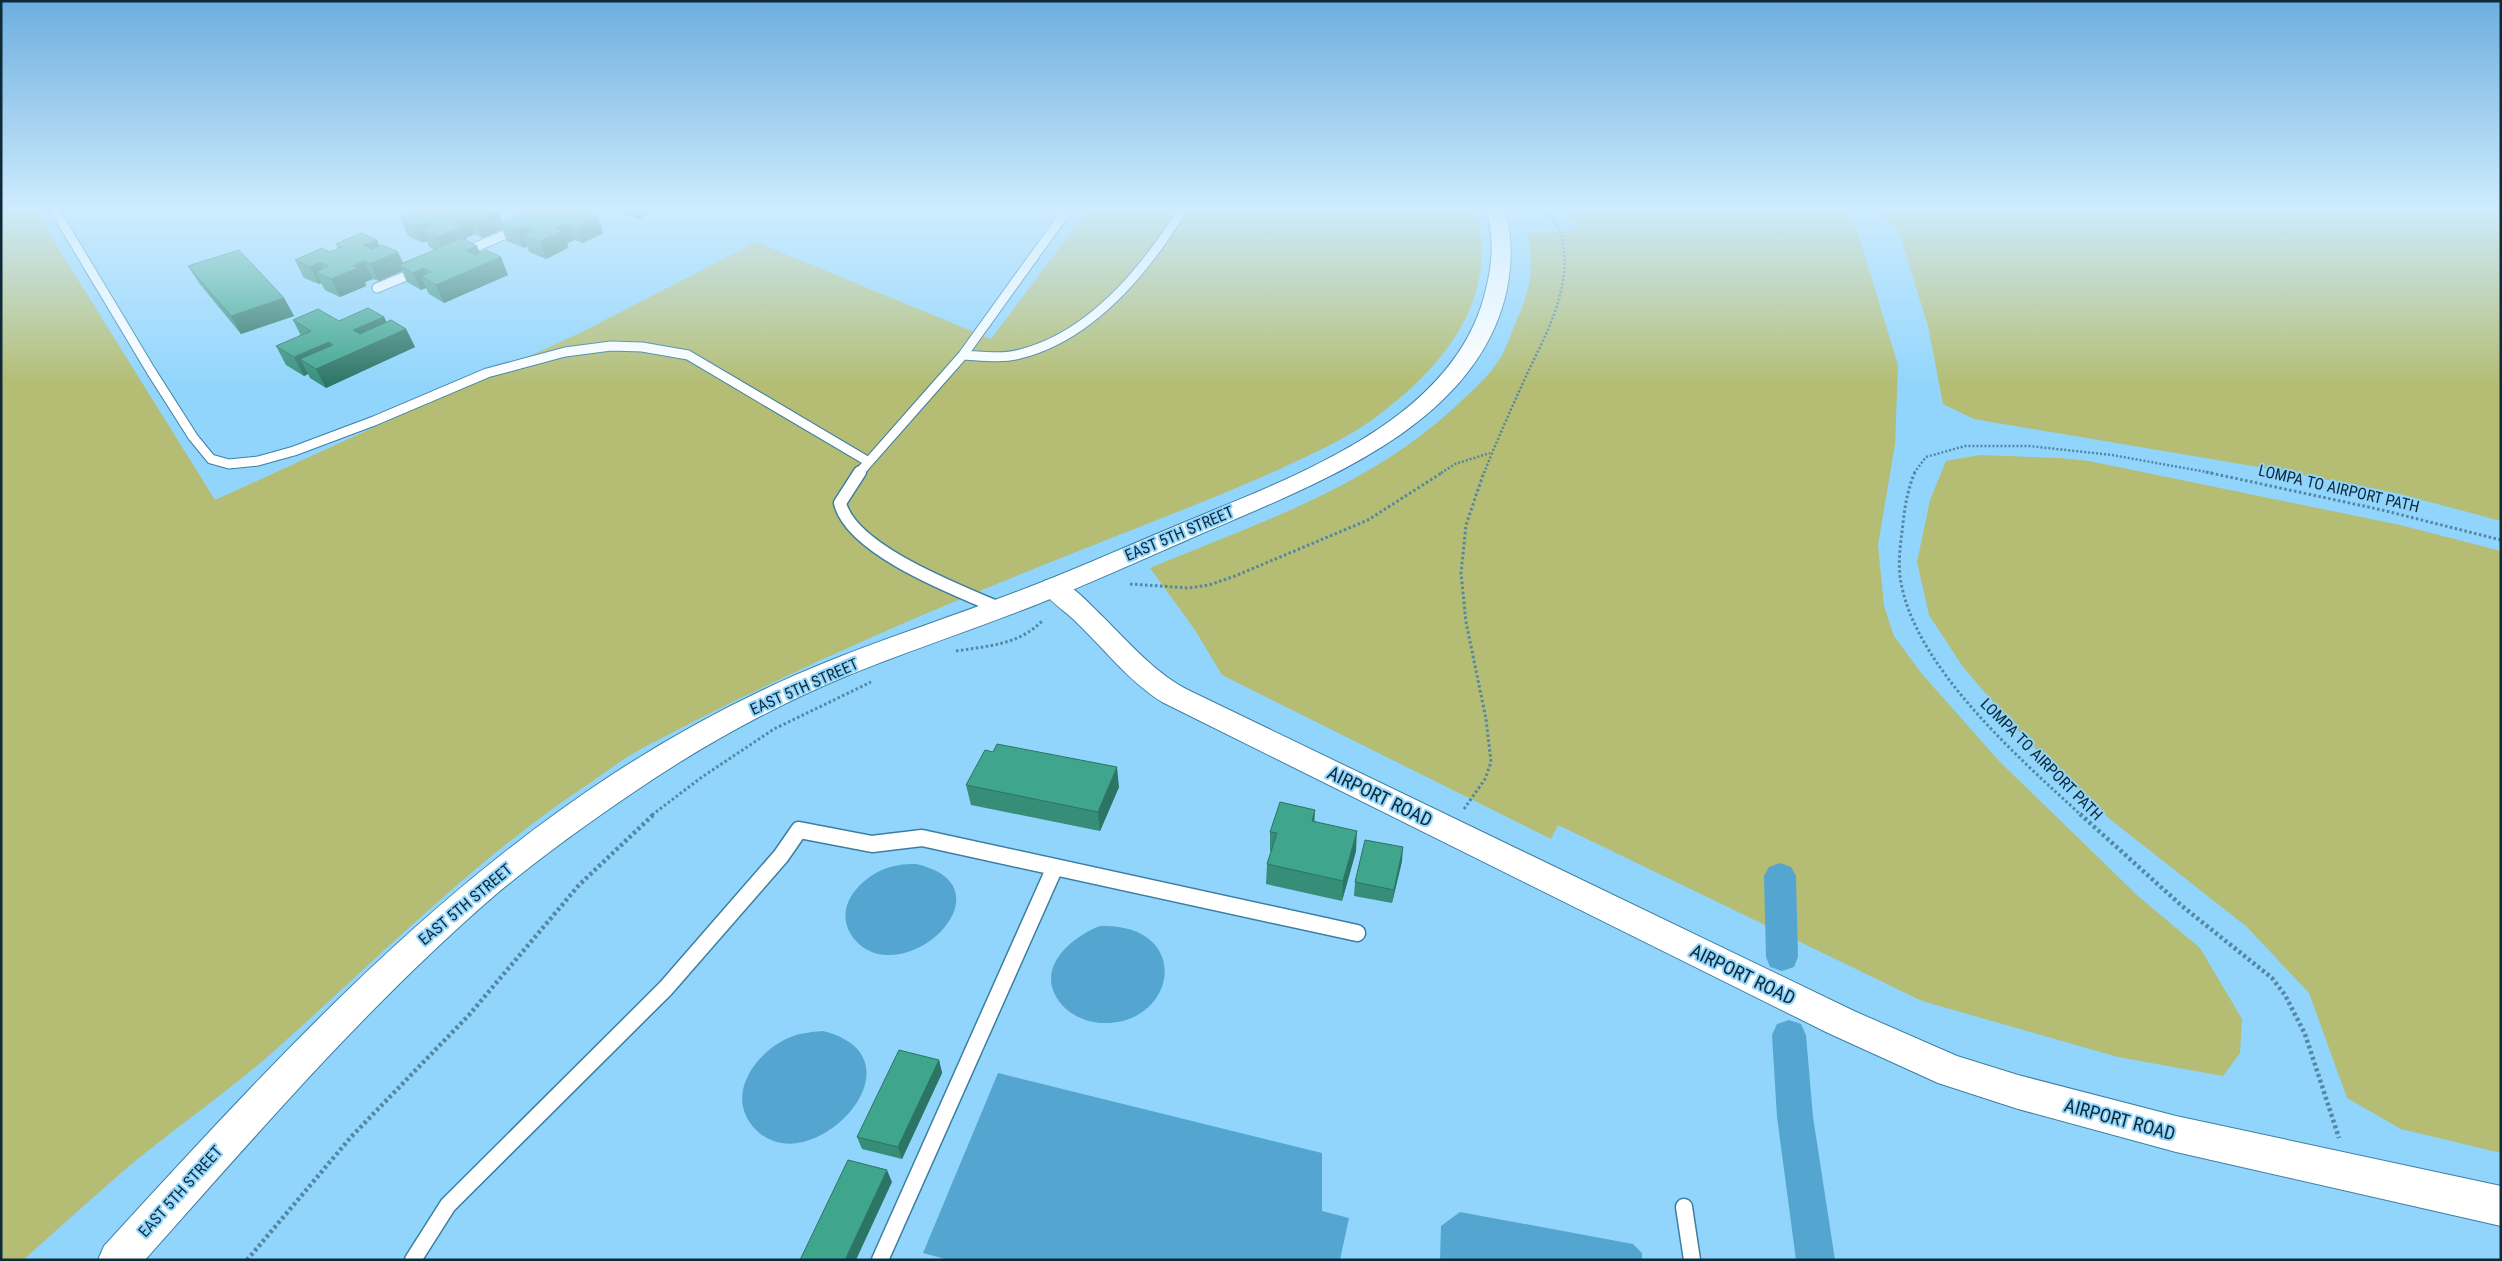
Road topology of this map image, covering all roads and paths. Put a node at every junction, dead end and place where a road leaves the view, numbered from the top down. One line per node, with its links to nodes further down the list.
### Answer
1 (88, 268): 10 (lane)
2 (426, 268): 7 (lane)
3 (1026, 268): 8 (lane)
4 (1142, 268): 8 (lane)
5 (1501, 268): 13 (main road, EAST 5TH STREET)
6 (1563, 268): 9 (path)
7 (377, 288)
8 (963, 355): 10 (lane)
9 (1491, 453): 12 (path); 18 (path)
10 (868, 462): 14 (lane)
11 (2501, 540): 21 (path, LOMPA TO AIRPORT PATH)
12 (1130, 584)
13 (1053, 587): 14 (main road, EAST 5TH STREET); 18 (main road, AIRPORT ROAD)
14 (999, 608): 24 (main road, EAST 5TH STREET)
15 (1042, 621): 16 (path)
16 (950, 652)
17 (877, 680): 25 (path)
18 (1450, 830): 21 (main road, AIRPORT ROAD)
19 (1055, 867): 20 (lane); 26 (lane); 27 (lane)
20 (1357, 933)
21 (2350, 1172): 22 (main road, AIRPORT ROAD)
22 (2501, 1206)
23 (1684, 1207): 28 (lane)
24 (118, 1260)
25 (247, 1260)
26 (413, 1260)
27 (880, 1260)
28 (1692, 1260)

